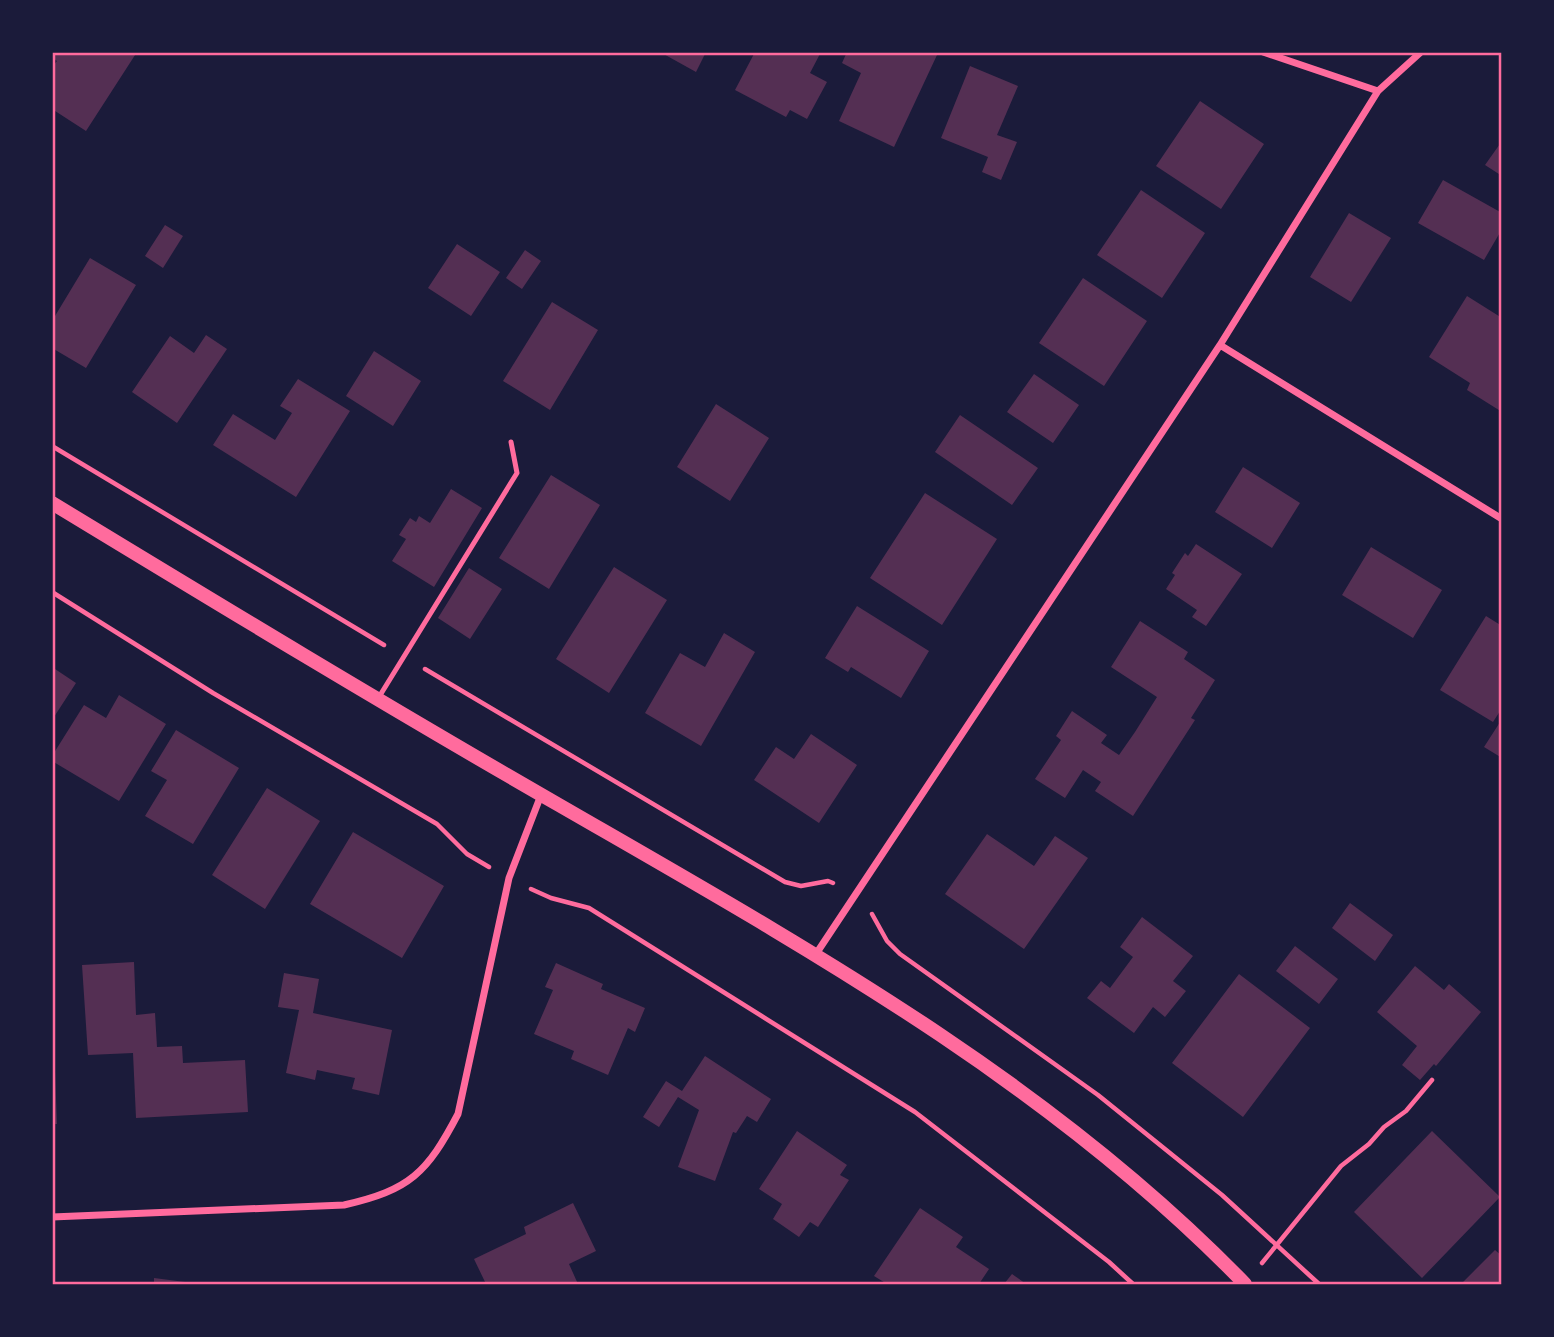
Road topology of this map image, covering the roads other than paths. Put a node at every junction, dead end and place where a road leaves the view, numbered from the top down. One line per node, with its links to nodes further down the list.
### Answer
1 (1264, 52): 3 (street)
2 (1421, 52): 3 (street)
3 (1378, 91): 4 (street)
4 (1220, 345): 7 (street); 10 (street)
5 (511, 442): 8 (lane)
6 (52, 503): 8 (main road)
7 (1502, 519)
8 (377, 700): 9 (main road)
9 (541, 794): 10 (main road); 11 (street)
10 (816, 954): 12 (main road)
11 (52, 1217)
12 (1245, 1284)

